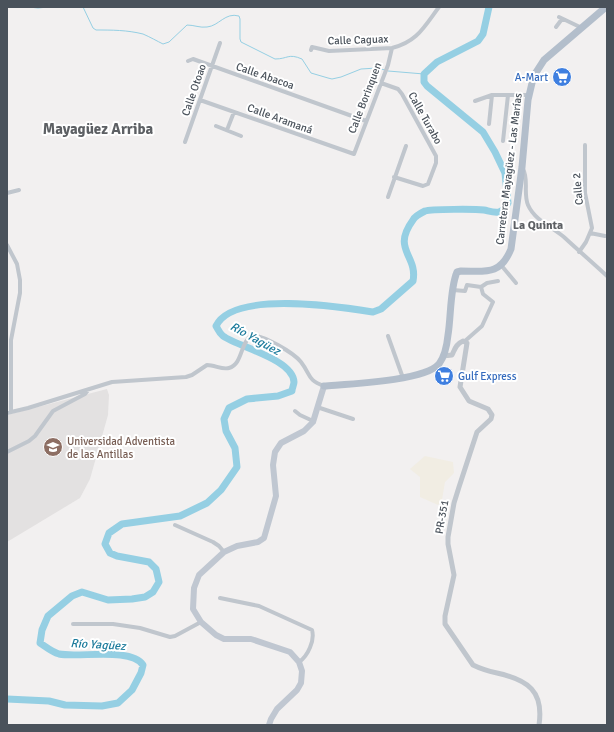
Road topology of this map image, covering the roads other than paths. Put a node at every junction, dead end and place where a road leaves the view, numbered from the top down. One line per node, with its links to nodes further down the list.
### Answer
1 (439, 7): 6 (street, Calle Caguax)
2 (606, 7): 4 (main road, Carretera Mayagüez - Las Marías)
3 (556, 27): 4 (street)
4 (582, 28): 13 (main road, Carretera Mayagüez - Las Marías)
5 (220, 42): 9 (street, Calle Otoao)
6 (392, 48): 7 (street, Calle Caguax); 10 (street, Calle Borinquen)
7 (311, 50)
8 (188, 61): 9 (street, Calle Abacoa)
9 (212, 66): 14 (street, Calle Otoao); 17 (street, Calle Abacoa)
10 (381, 83): 19 (street, Calle Borinquen); 30 (street, Calle Turabo)
11 (492, 95): 12 (street); 15 (street); 20 (street)
12 (508, 95): 13 (street); 24 (street)
13 (528, 95): 29 (main road, Carretera Mayagüez - Las Marías)
14 (200, 100): 18 (street, Calle Aramaná); 25 (street, Calle Otoao)
15 (475, 101)
16 (339, 104): 17 (street)
17 (337, 110): 19 (street, Calle Abacoa)
18 (234, 112): 22 (street); 28 (street, Calle Aramaná)
19 (366, 121): 28 (street, Calle Borinquen)
20 (489, 124)
21 (216, 126): 22 (street)
22 (227, 130): 23 (street)
23 (242, 136)
24 (503, 141)
25 (184, 142)
26 (585, 145): 34 (street, Calle 2)
27 (406, 146): 30 (street)
28 (354, 154)
29 (522, 167): 37 (street); 38 (main road, Carretera Mayagüez - Las Marías)
30 (394, 177): 33 (street)
31 (19, 190): 32 (street)
32 (7, 194)
33 (388, 197)
34 (590, 233): 35 (street); 37 (street)
35 (605, 236)
36 (7, 245): 52 (street)
37 (579, 252): 39 (street)
38 (500, 266): 41 (street); 43 (main road)
39 (607, 276)
40 (498, 281): 42 (street)
41 (516, 283)
42 (481, 287): 43 (street); 45 (street)
43 (453, 290): 46 (main road)
44 (388, 336): 47 (street)
45 (465, 341): 46 (street); 63 (street, PR-351 / PR-351)
46 (443, 356): 47 (main road)
47 (403, 378): 48 (main road)
48 (324, 386): 49 (street); 50 (main road)
49 (90, 388): 52 (street); 55 (street)
50 (317, 407): 53 (street); 54 (main road)
51 (295, 411): 54 (street)
52 (9, 412)
53 (353, 419)
54 (313, 421): 57 (main road)
55 (7, 452)
56 (175, 525): 57 (street)
57 (224, 552): 59 (main road)
58 (220, 598): 61 (street)
59 (201, 622): 60 (street); 61 (main road)
60 (73, 624)
61 (299, 662): 62 (main road)
62 (269, 725)
63 (538, 725)

